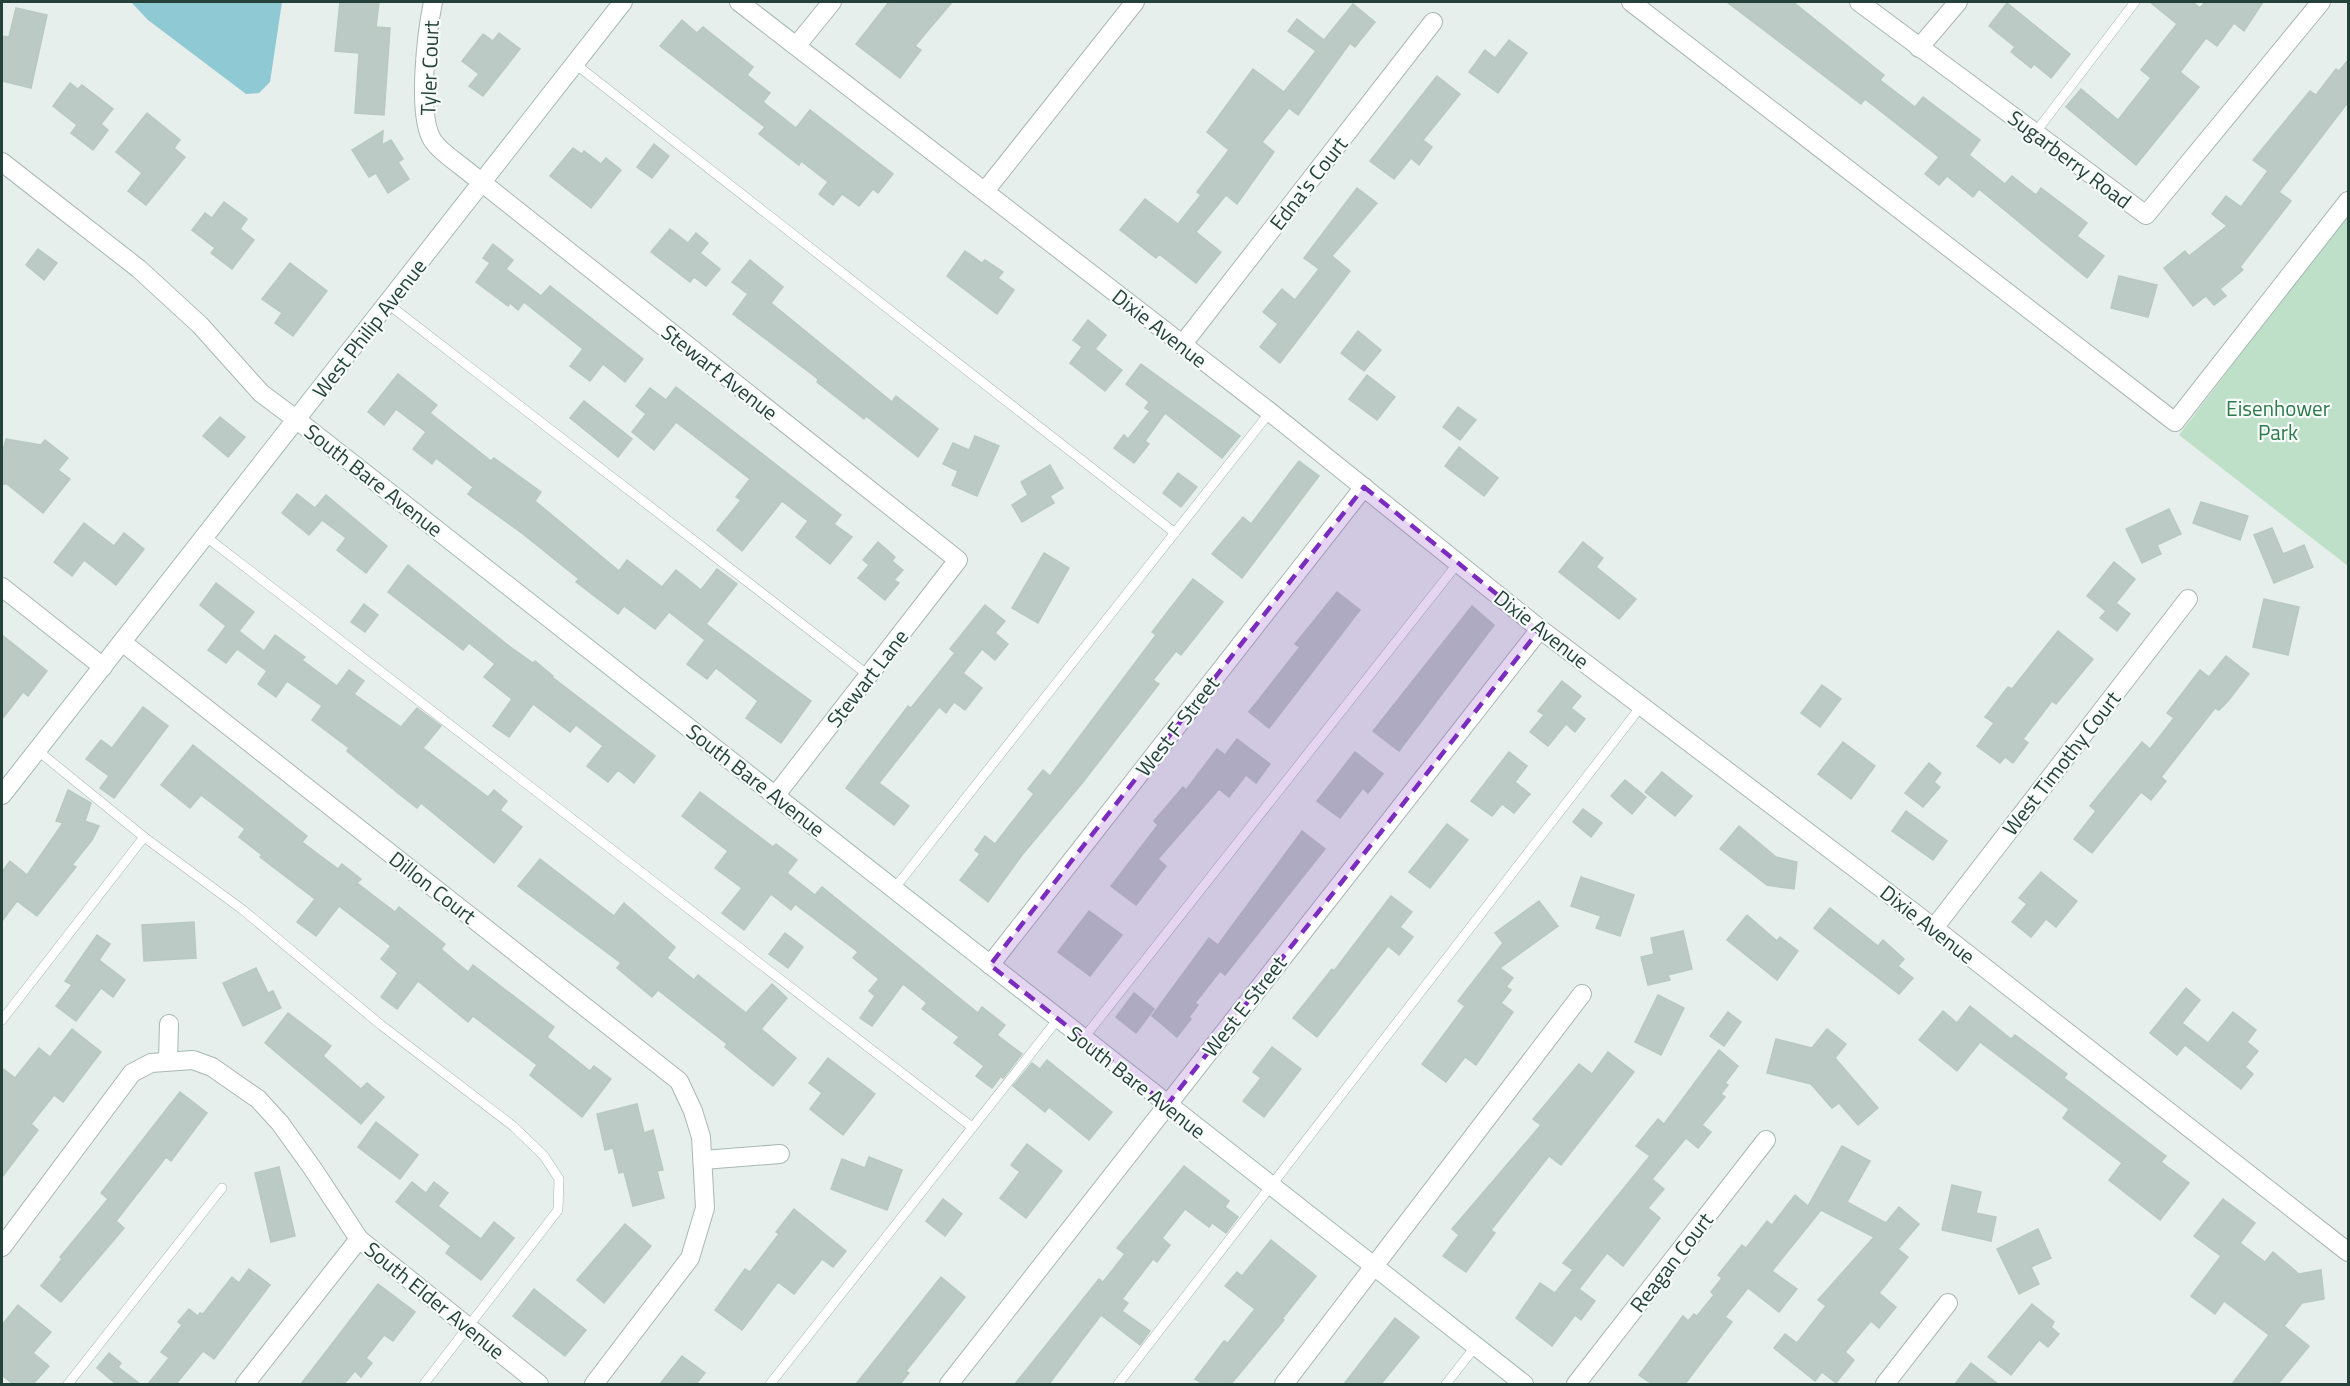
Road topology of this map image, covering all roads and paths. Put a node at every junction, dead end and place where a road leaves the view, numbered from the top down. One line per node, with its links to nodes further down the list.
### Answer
1 (433, 2): 17 (street, Tyler Court)
2 (623, 2): 14 (street, West Philip Avenue)
3 (739, 2): 12 (street, Dixie Avenue)
4 (832, 2): 12 (street)
5 (1135, 2): 18 (street)
6 (1631, 2): 19 (street)
7 (1859, 2): 13 (street, Sugarberry Road)
8 (1958, 2): 13 (street)
9 (2135, 2): 15 (lane)
10 (2321, 2): 15 (street, Sugarberry Road)
11 (1434, 22): 21 (street, Edna's Court)
12 (797, 45): 18 (street, Dixie Avenue)
13 (1919, 48): 15 (street, Sugarberry Road)
14 (574, 63): 17 (street, West Philip Avenue); 25 (lane)
15 (2036, 133)
16 (2, 162): 23 (street, South Bare Avenue)
17 (482, 183): 20 (street, West Philip Avenue); 27 (street, Stewart Avenue)
18 (985, 191): 21 (street, Dixie Avenue)
19 (2349, 201)
20 (388, 304): 23 (street, West Philip Avenue); 34 (lane)
21 (1182, 345): 22 (street, Dixie Avenue)
22 (1270, 412): 24 (street, Dixie Avenue); 25 (lane)
23 (297, 420): 26 (street, West Philip Avenue); 38 (street, South Bare Avenue)
24 (1364, 488): 28 (street, Dixie Avenue); 42 (street, West F Street)
25 (1175, 533): 40 (lane)
26 (205, 536): 32 (street, West Philip Avenue); 50 (lane)
27 (958, 560): 34 (street, Stewart Lane)
28 (1458, 563): 31 (street, Dixie Avenue); 47 (lane)
29 (2, 587): 33 (street)
30 (2188, 599): 41 (street, West Timothy Court)
31 (1540, 629): 35 (street, Dixie Avenue); 49 (street, West E Street)
32 (122, 642): 33 (street, West Philip Avenue); 53 (street, Dillon Court)
33 (103, 667): 36 (street, West Philip Avenue)
34 (868, 675): 38 (street, Stewart Lane)
35 (1642, 705): 41 (street, Dixie Avenue); 54 (lane)
36 (37, 750): 37 (street, West Philip Avenue); 39 (lane)
37 (2, 793)
38 (776, 796): 40 (street, South Bare Avenue)
39 (144, 837): 45 (lane); 61 (lane)
40 (894, 889): 42 (street, South Bare Avenue)
41 (1934, 928): 58 (street, Dixie Avenue)
42 (990, 966): 44 (street, South Bare Avenue)
43 (1582, 994): 59 (street)
44 (1058, 1019): 47 (street, South Bare Avenue); 50 (lane)
45 (2, 1020)
46 (169, 1024): 48 (street)
47 (1083, 1039): 49 (street, South Bare Avenue)
48 (168, 1060): 56 (street, South Elder Avenue); 57 (street)
49 (1167, 1105): 54 (street, South Bare Avenue); 69 (street, West E Street)
50 (972, 1127): 68 (lane)
51 (1766, 1140): 74 (street, Reagan Court)
52 (780, 1154): 53 (street)
53 (703, 1160): 67 (street, Dillon Court)
54 (1271, 1187): 59 (street, South Bare Avenue); 70 (lane)
55 (222, 1188): 63 (lane)
56 (359, 1239): 61 (street, South Elder Avenue); 64 (street)
57 (2, 1247)
58 (2349, 1251)
59 (1374, 1267): 62 (street, South Bare Avenue); 71 (street)
60 (1948, 1303): 75 (street)
61 (468, 1327): 65 (lane); 66 (street, South Elder Avenue)
62 (1475, 1347): 72 (lane); 73 (street, South Bare Avenue)
63 (68, 1384)
64 (245, 1384)
65 (424, 1384)
66 (538, 1384)
67 (594, 1384)
68 (770, 1384)
69 (950, 1384)
70 (1118, 1384)
71 (1284, 1384)
72 (1446, 1384)
73 (1524, 1384)
74 (1576, 1384)
75 (1885, 1384)

